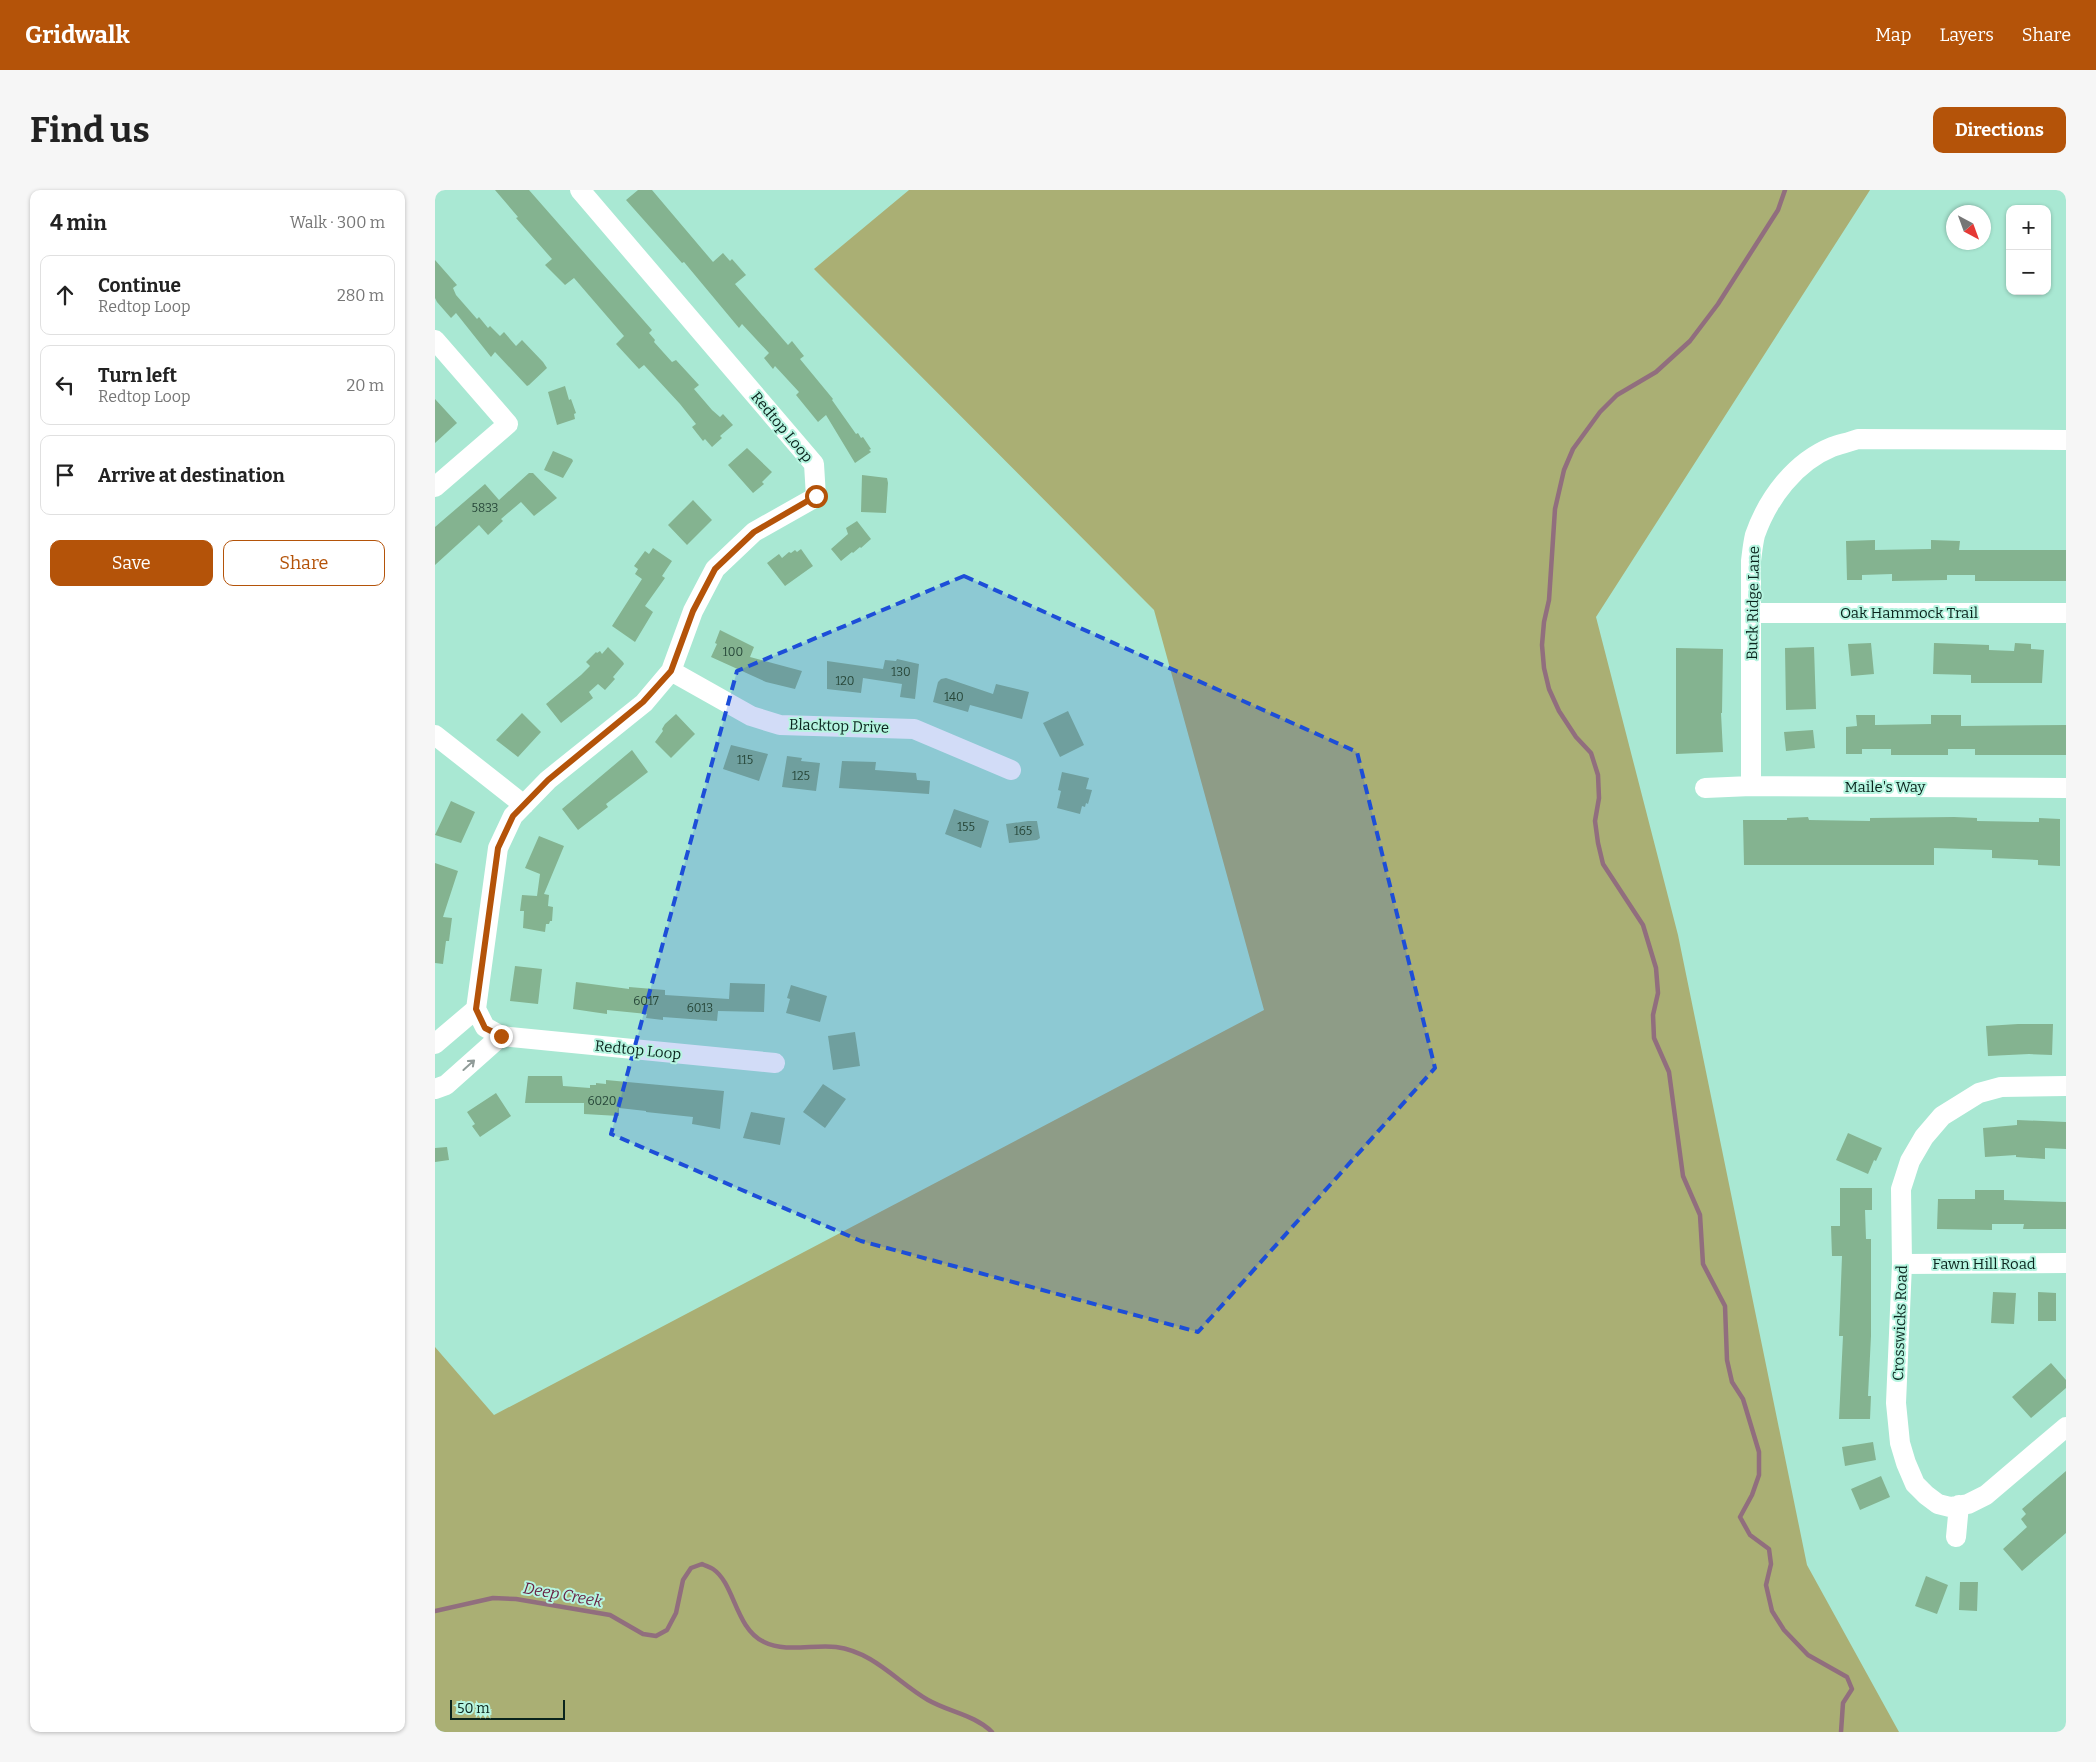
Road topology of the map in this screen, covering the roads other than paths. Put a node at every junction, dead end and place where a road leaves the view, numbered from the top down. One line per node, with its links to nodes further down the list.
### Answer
1 (580, 190): 7 (street, Redtop Loop)
2 (435, 340): 4 (street)
3 (2066, 440): 5 (street, Buck Ridge Lane)
4 (435, 487)
5 (1752, 613): 6 (street, Oak Hammock Trail); 10 (street, Buck Ridge Lane)
6 (2066, 613)
7 (671, 671): 9 (street, Blacktop Drive); 13 (street, Redtop Loop)
8 (435, 736): 13 (street)
9 (1011, 770)
10 (1751, 786): 11 (street, Maile's Way); 12 (street, Maile's Way)
11 (1705, 788)
12 (2066, 788)
13 (524, 805): 14 (street, Redtop Loop)
14 (476, 1009): 15 (street); 16 (street)
15 (501, 1036): 17 (street, Redtop Loop); 19 (street, one-way to 15)
16 (435, 1044)
17 (775, 1063)
18 (2066, 1086): 20 (street, Crosswicks Road)
19 (435, 1089)
20 (1903, 1264): 21 (street, Fawn Hill Road); 23 (street, Crosswicks Road)
21 (2066, 1264)
22 (2066, 1427): 23 (street, Crosswicks Road)
23 (1959, 1505): 24 (street)
24 (1955, 1537)

